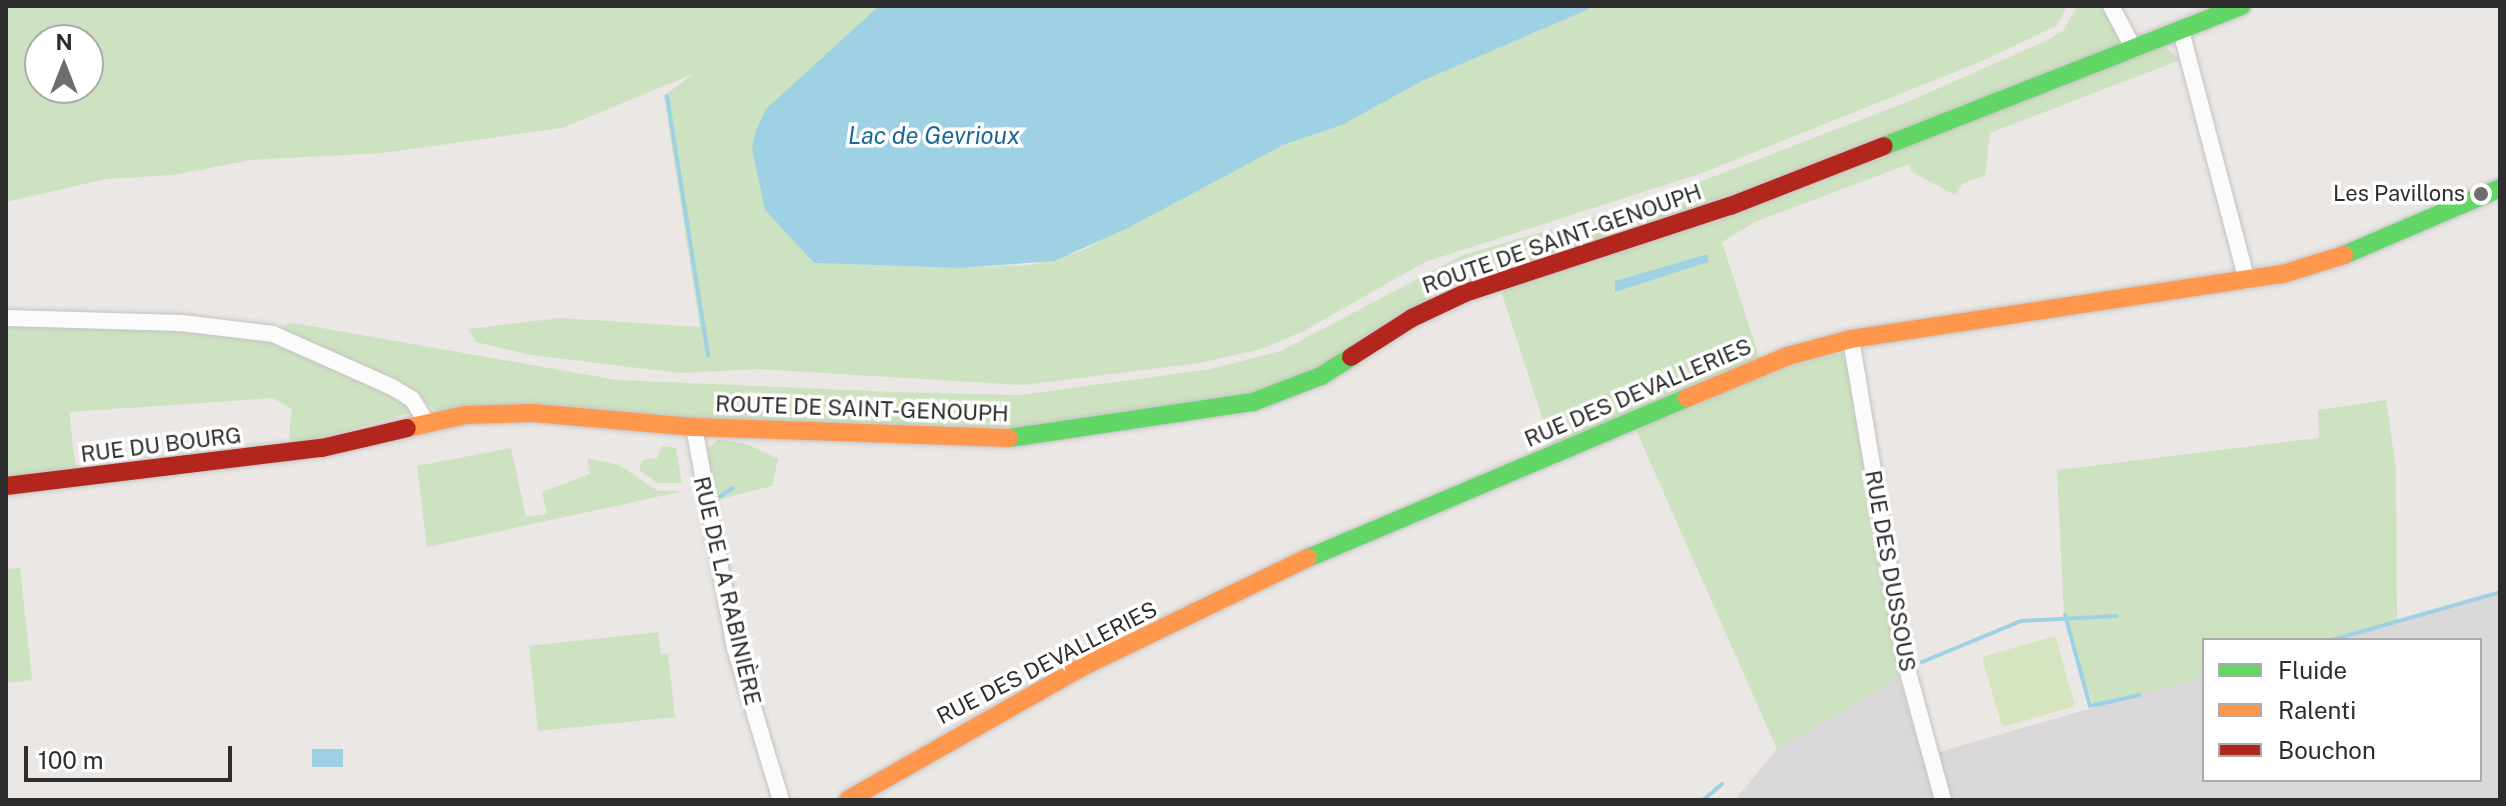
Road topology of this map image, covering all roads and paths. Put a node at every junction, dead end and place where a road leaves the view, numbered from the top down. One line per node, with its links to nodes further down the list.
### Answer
1 (2111, 6): 4 (street)
2 (2242, 6): 3 (street, ROUTE DE SAINT-GENOUPH)
3 (2181, 31): 4 (street, ROUTE DE SAINT-GENOUPH); 6 (street)
4 (2134, 49): 10 (street, ROUTE DE SAINT-GENOUPH)
5 (2500, 188): 6 (street, RUE DES DEVALLERIES)
6 (2247, 280): 8 (street, RUE DES DEVALLERIES)
7 (6, 318): 9 (street)
8 (1851, 339): 13 (street, RUE DES DEVALLERIES); 14 (street, RUE DES DUSSOUS)
9 (426, 421): 10 (street, ROUTE DE SAINT-GENOUPH); 11 (street, RUE DU BOURG)
10 (694, 427): 12 (street, RUE DE LA RABINIÈRE)
11 (6, 486)
12 (781, 800)
13 (848, 800)
14 (1943, 800)

